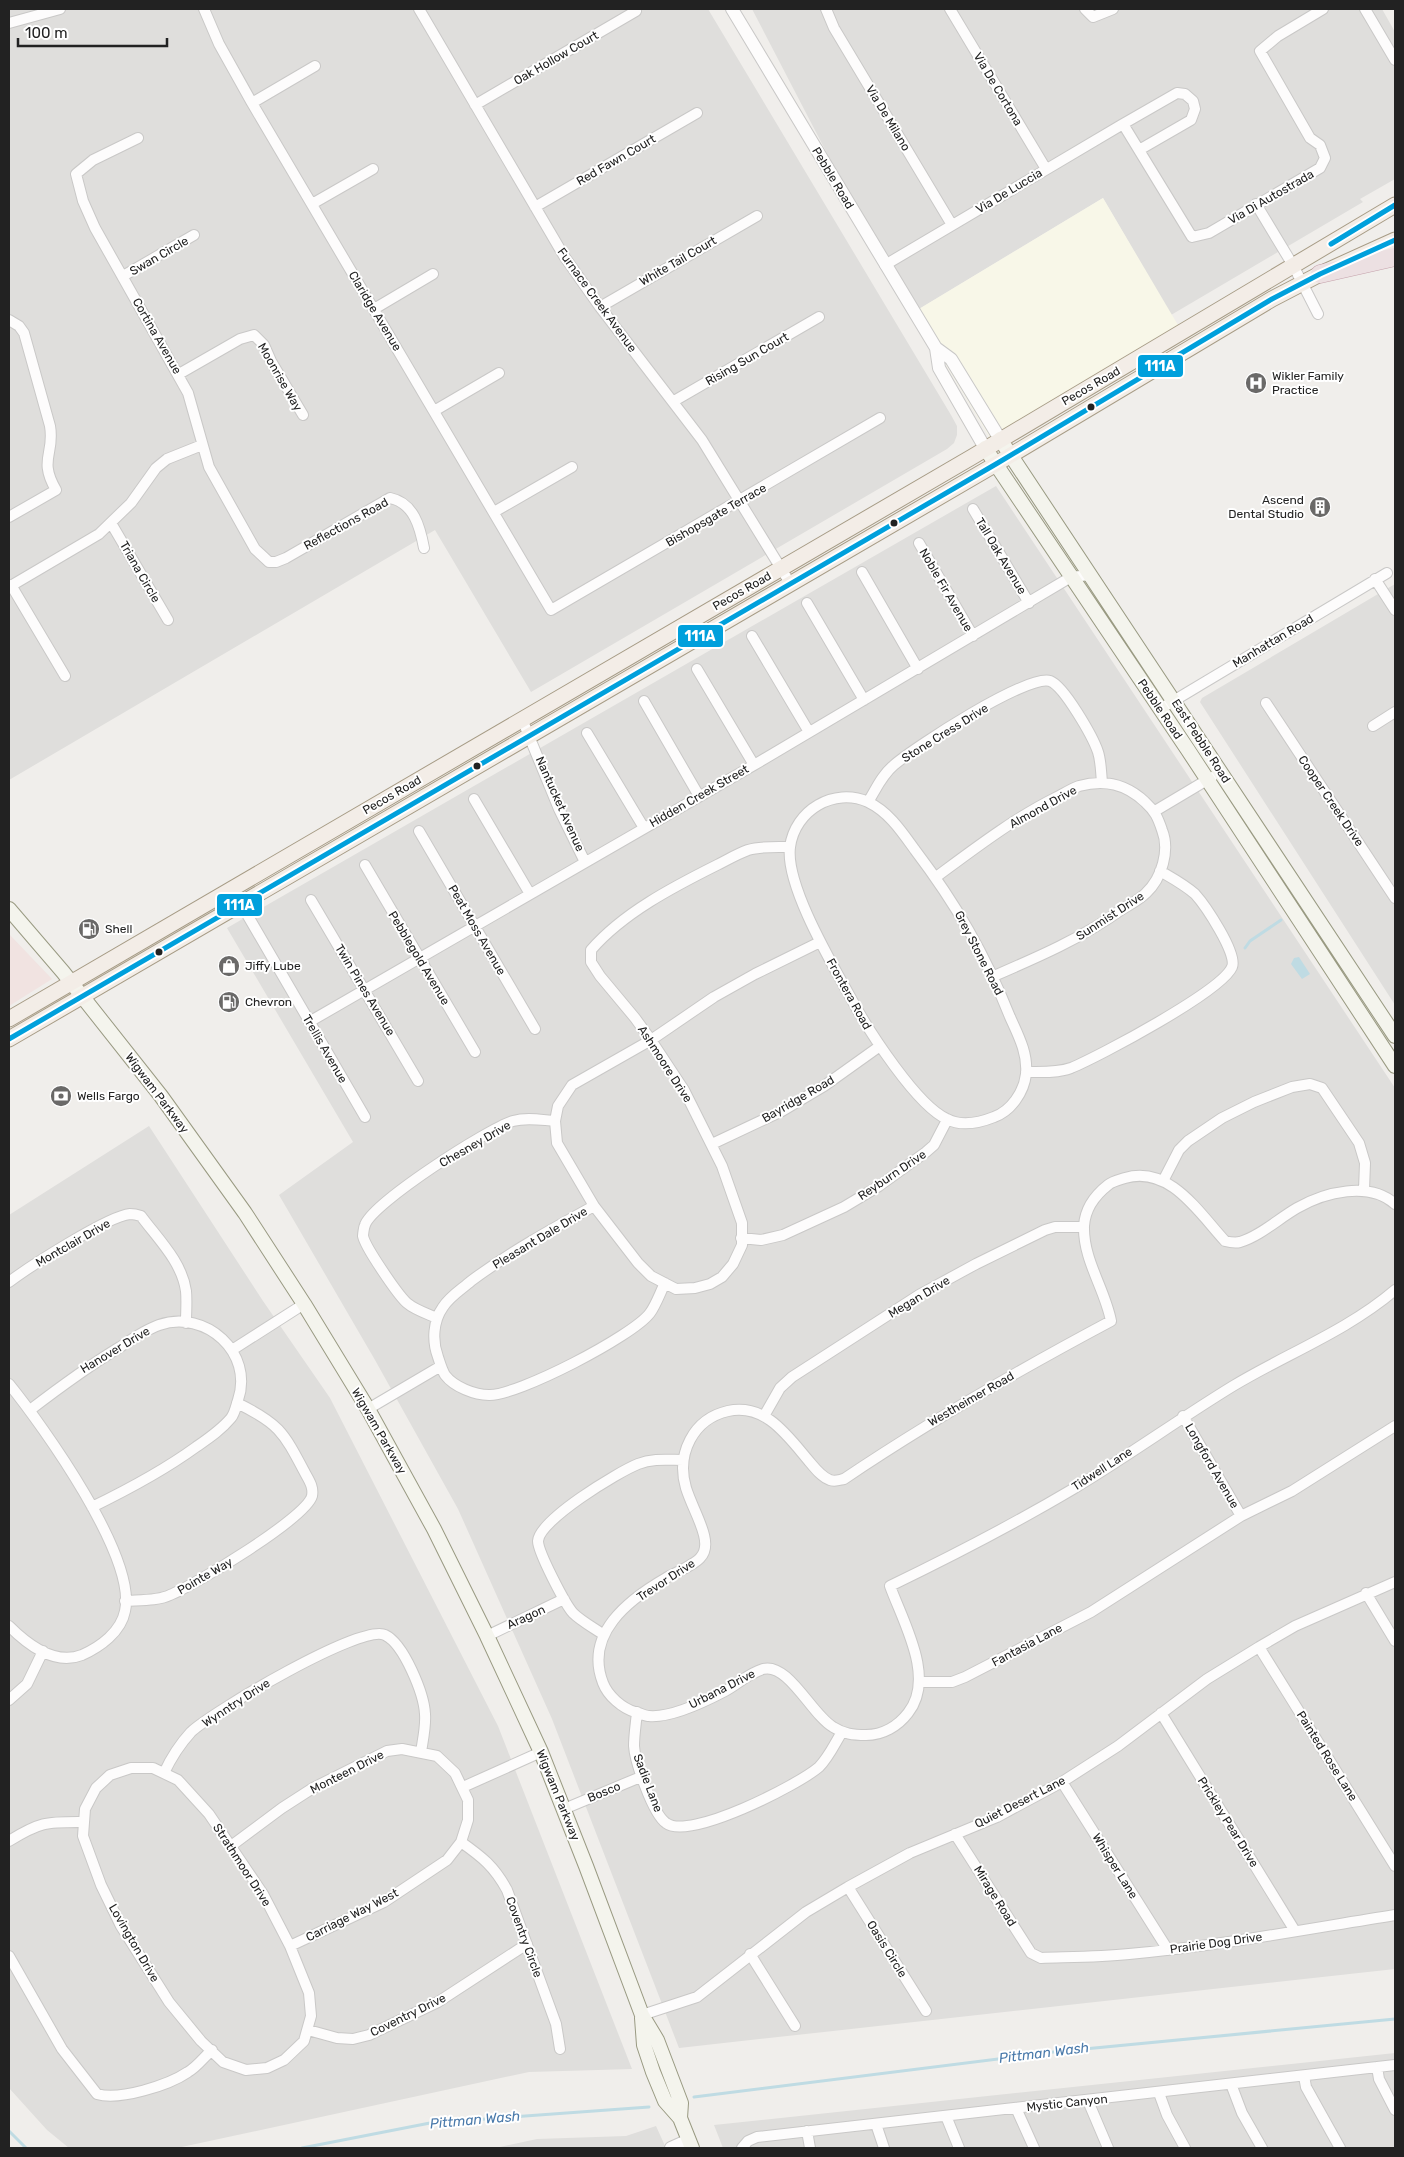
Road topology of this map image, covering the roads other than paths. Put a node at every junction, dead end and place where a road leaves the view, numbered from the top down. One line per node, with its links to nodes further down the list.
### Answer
1 (60, 9): 12 (street)
2 (204, 9): 15 (street, Claridge Avenue)
3 (418, 9): 16 (street, Furnace Creek Avenue)
4 (732, 9): 32 (street, Pebble Road)
5 (826, 9): 28 (street, Via De Milano)
6 (950, 9): 21 (street, Via De Cortona)
7 (1085, 9): 8 (street)
8 (1113, 9)
9 (1323, 9): 24 (street, Via Di Autostrada)
10 (1365, 9): 13 (street)
11 (636, 11): 16 (street, Oak Hollow Court)
12 (9, 23)
13 (1395, 60)
14 (315, 66): 15 (street)
15 (252, 103): 23 (street, Claridge Avenue)
16 (475, 105): 26 (street, Furnace Creek Avenue)
17 (697, 113): 26 (street, Red Fawn Court)
18 (1126, 129): 20 (street, Via Di Autostrada); 20 (street); 21 (street, Via De Luccia)
19 (138, 138): 36 (street, Cortina Avenue)
20 (1139, 150): 24 (street, Via Di Autostrada)
21 (1046, 169): 28 (street, Via De Luccia)
22 (373, 170): 23 (street)
23 (312, 204): 39 (street, Claridge Avenue)
24 (1256, 204): 33 (street)
25 (1395, 205): 33 (main road, Pecos Road)
26 (535, 207): 38 (street, Furnace Creek Avenue)
27 (757, 216): 38 (street, White Tail Court)
28 (952, 225): 32 (street, Via De Luccia)
29 (194, 235): 36 (street, Swan Circle)
30 (1395, 240): 35 (main road)
31 (1395, 257): 35 (highway)
32 (885, 265): 43 (street, Pebble Road)
33 (1294, 267): 37 (street); 52 (main road, Pecos Road)
34 (434, 274): 39 (street)
35 (1320, 274): 37 (main road)
36 (123, 276): 45 (street, Cortina Avenue)
37 (1302, 282): 40 (street); 52 (main road)
38 (600, 307): 46 (street, Furnace Creek Avenue)
39 (374, 309): 47 (street, Claridge Avenue)
40 (1318, 314)
41 (819, 316): 46 (street, Rising Sun Court)
42 (9, 320): 57 (street)
43 (936, 348): 51 (street, Pebble Road); 52 (street, Pebble Road)
44 (499, 373): 47 (street)
45 (179, 374): 48 (street, Moonrise Way); 50 (street, Cortina Avenue)
46 (674, 401): 54 (street, Furnace Creek Avenue)
47 (434, 411): 56 (street, Claridge Avenue)
48 (303, 415)
49 (880, 418): 54 (street, Bishopsgate Terrace)
50 (202, 445): 58 (street); 61 (street, Cortina Avenue)
51 (985, 448): 52 (main road, Pecos Road); 62 (main road, Pecos Road)
52 (1003, 453): 65 (main road, East Pebble Road); 66 (main road, Pebble Road); 68 (main road, Pecos Road)
53 (572, 467): 56 (street)
54 (740, 500): 62 (street, Furnace Creek Avenue); 72 (street, Bishopsgate Terrace)
55 (973, 509): 71 (street, Tall Oak Avenue)
56 (494, 512): 72 (street, Claridge Avenue)
57 (9, 517)
58 (111, 523): 69 (street); 74 (street, Triana Circle)
59 (919, 543): 76 (street, Noble Fir Avenue)
60 (424, 548): 61 (street, Reflections Road)
61 (269, 562)
62 (781, 568): 68 (street, Furnace Creek Avenue); 86 (main road, Pecos Road)
63 (862, 572): 78 (street)
64 (1387, 573): 67 (street, Manhattan Road)
65 (1090, 574): 66 (street, Hidden Creek Street); 81 (main road, East Pebble Road)
66 (1072, 578): 71 (street, Hidden Creek Street); 84 (main road, Pebble Road)
67 (1375, 579): 73 (street); 81 (street, Manhattan Road)
68 (790, 583): 90 (main road, Pecos Road)
69 (10, 586): 79 (street)
70 (807, 603): 80 (street)
71 (1029, 603): 76 (street, Hidden Creek Street)
72 (551, 610)
73 (1395, 610)
74 (168, 620)
75 (752, 636): 88 (street)
76 (973, 636): 78 (street, Hidden Creek Street)
77 (697, 668): 91 (street)
78 (918, 669): 80 (street, Hidden Creek Street)
79 (65, 676)
80 (864, 700): 88 (street, Hidden Creek Street)
81 (1174, 700): 84 (street, Manhattan Road); 92 (main road, East Pebble Road)
82 (644, 701): 95 (street)
83 (1266, 703): 109 (street, Cooper Creek Drive)
84 (1160, 709): 93 (main road, Pebble Road)
85 (1395, 712): 87 (street)
86 (522, 719): 90 (street, Nantucket Avenue); 104 (main road, Pecos Road)
87 (1373, 726)
88 (809, 732): 91 (street, Hidden Creek Street)
89 (587, 733): 99 (street)
90 (529, 735): 102 (street, Nantucket Avenue); 107 (main road, Pecos Road)
91 (754, 765): 95 (street, Hidden Creek Street)
92 (1221, 772): 93 (street); 123 (main road, East Pebble Road)
93 (1207, 780): 98 (street); 128 (main road, Pebble Road)
94 (1102, 782): 97 (street, Stone Cress Drive); 98 (street, Almond Drive); 106 (street, Almond Drive)
95 (699, 796): 99 (street, Hidden Creek Street)
96 (474, 799): 108 (street)
97 (868, 802): 101 (street); 106 (street, Grey Stone Road)
98 (1156, 811): 105 (street, Sunmist Drive)
99 (644, 828): 102 (street, Hidden Creek Street)
100 (419, 831): 113 (street, Peat Moss Avenue)
101 (790, 847): 114 (street, Frontera Road); 125 (street, Ashmoore Drive)
102 (585, 862): 108 (street, Hidden Creek Street)
103 (365, 865): 115 (street, Pebblegold Avenue)
104 (267, 868): 107 (main road); 117 (main road, Pecos Road)
105 (1160, 871): 116 (street, Sunmist Drive); 129 (street)
106 (936, 877): 116 (street, Grey Stone Road)
107 (276, 883): 111 (main road, Pecos Road)
108 (530, 894): 113 (street, Hidden Creek Street)
109 (1395, 898)
110 (311, 900): 118 (street, Twin Pines Avenue)
111 (241, 904): 119 (main road, Pecos Road); 121 (street, Trellis Avenue)
112 (9, 910): 117 (main road, Wigwam Parkway)
113 (475, 926): 115 (street, Hidden Creek Street); 122 (street, Peat Moss Avenue)
114 (820, 942): 125 (street); 126 (street, Frontera Road)
115 (418, 958): 118 (street, Hidden Creek Street); 127 (street, Pebblegold Avenue)
116 (994, 976): 129 (street, Grey Stone Road)
117 (71, 982): 119 (main road, Wigwam Parkway); 120 (main road, Pecos Road)
118 (364, 989): 121 (street, Hidden Creek Street); 130 (street, Twin Pines Avenue)
119 (82, 996): 124 (main road, Pecos Road); 144 (main road, Wigwam Parkway)
120 (9, 1019)
121 (309, 1022): 131 (street, Trellis Avenue)
122 (535, 1029)
123 (1395, 1036)
124 (9, 1039)
125 (651, 1040): 132 (street); 134 (street, Ashmoore Drive)
126 (880, 1046): 133 (street, Frontera Road); 134 (street, Bayridge Road)
127 (475, 1052)
128 (1395, 1066)
129 (1026, 1072): 133 (street)
130 (418, 1081)
131 (365, 1117)
132 (555, 1120): 138 (street); 145 (street, Chesney Drive)
133 (947, 1120): 140 (street, Reyburn Drive)
134 (712, 1144): 140 (street, Ashmoore Drive)
135 (1163, 1181): 136 (street); 136 (street); 139 (street)
136 (1364, 1190): 137 (street)
137 (1395, 1204)
138 (594, 1206): 142 (street); 145 (street, Pleasant Dale Drive)
139 (1084, 1227): 153 (street, Megan Drive); 153 (street, Westheimer Road)
140 (741, 1238): 142 (street)
141 (9, 1282): 146 (street, Montclair Drive)
142 (665, 1283): 148 (street)
143 (1395, 1290): 154 (street, Tidwell Lane)
144 (304, 1304): 147 (street); 152 (main road, Wigwam Parkway)
145 (437, 1318): 148 (street, Pleasant Dale Drive)
146 (186, 1322): 147 (street, Hanover Drive); 151 (street, Hanover Drive)
147 (232, 1350): 150 (street)
148 (441, 1366): 152 (street)
149 (9, 1384): 151 (street)
150 (237, 1403): 157 (street); 162 (street, Pointe Way)
151 (30, 1410): 157 (street)
152 (368, 1410): 165 (main road, Wigwam Parkway)
153 (764, 1416): 156 (street)
154 (1183, 1416): 158 (street, Longford Avenue); 169 (street, Tidwell Lane)
155 (1395, 1426): 158 (street, Fantasia Lane)
156 (683, 1460): 161 (street); 164 (street, Trevor Drive)
157 (92, 1507): 162 (street)
158 (1242, 1516): 169 (street, Fantasia Lane)
159 (1395, 1582): 160 (street, Quiet Desert Lane)
160 (1366, 1594): 166 (street); 167 (street, Quiet Desert Lane)
161 (564, 1599): 164 (street); 165 (street, Aragon)
162 (125, 1601): 168 (street)
163 (9, 1626): 168 (street)
164 (604, 1635): 171 (street)
165 (487, 1636): 175 (main road, Wigwam Parkway)
166 (1395, 1641)
167 (1259, 1647): 172 (street, Quiet Desert Lane); 186 (street, Painted Rose Lane)
168 (43, 1651): 170 (street)
169 (920, 1682): 173 (street)
170 (9, 1700)
171 (637, 1712): 173 (street, Urbana Drive); 177 (street, Sadie Lane)
172 (1160, 1713): 178 (street, Quiet Desert Lane); 189 (street, Prickley Pear Drive)
173 (842, 1732): 177 (street, Sadie Lane)
174 (422, 1752): 176 (street, Wynntry Drive); 179 (street, Monteen Drive); 185 (street, Monteen Drive)
175 (541, 1752): 179 (street); 180 (main road, Wigwam Parkway)
176 (164, 1773): 181 (street); 185 (street, Strathmoor Drive)
177 (643, 1776): 180 (street, Bosco)
178 (1062, 1782): 182 (street, Quiet Desert Lane); 192 (street, Whisper Lane)
179 (463, 1787): 184 (street, Carriage Way West)
180 (564, 1808): 197 (main road, Wigwam Parkway)
181 (84, 1822): 183 (street); 201 (street, Lovington Drive)
182 (955, 1834): 187 (street, Quiet Desert Lane); 195 (street, Mirage Road)
183 (9, 1841)
184 (461, 1842): 190 (street, Coventry Circle); 191 (street, Carriage Way West)
185 (231, 1846): 191 (street, Strathmoor Drive)
186 (1395, 1866)
187 (848, 1887): 193 (street, Quiet Desert Lane); 196 (street, Oasis Circle)
188 (1395, 1914): 189 (street, Prairie Dog Drive)
189 (1296, 1931): 192 (street, Prairie Dog Drive)
190 (527, 1944): 199 (street, Coventry Drive); 200 (street, Coventry Circle)
191 (290, 1946): 199 (street, Strathmoor Drive)
192 (1168, 1950): 195 (street, Prairie Dog Drive)
193 (750, 1954): 197 (street, Quiet Desert Lane); 198 (street)
194 (9, 1956): 201 (street)
195 (1036, 1956)
196 (926, 2011)
197 (642, 2016): 213 (main road, Wigwam Parkway)
198 (795, 2026)
199 (308, 2030): 201 (street)
200 (560, 2049)
201 (212, 2050)
202 (1395, 2065): 203 (street, Mystic Canyon)
203 (1377, 2067): 204 (street, Mystic Canyon); 209 (street)
204 (1304, 2076): 205 (street, Mystic Canyon); 223 (street)
205 (1231, 2084): 206 (street, Mystic Canyon); 222 (street)
206 (1159, 2093): 207 (street, Mystic Canyon); 221 (street)
207 (1088, 2101): 208 (street, Mystic Canyon); 220 (street)
208 (1016, 2108): 210 (street, Mystic Canyon); 219 (street)
209 (1395, 2110)
210 (946, 2116): 211 (street, Mystic Canyon); 218 (street)
211 (876, 2124): 212 (street, Mystic Canyon); 217 (street)
212 (806, 2131): 214 (street, Mystic Canyon); 216 (street)
213 (690, 2144): 215 (street)
214 (742, 2147)
215 (671, 2148)
216 (810, 2148)
217 (884, 2148)
218 (959, 2148)
219 (1034, 2148)
220 (1108, 2148)
221 (1185, 2148)
222 (1262, 2148)
223 (1340, 2148)

